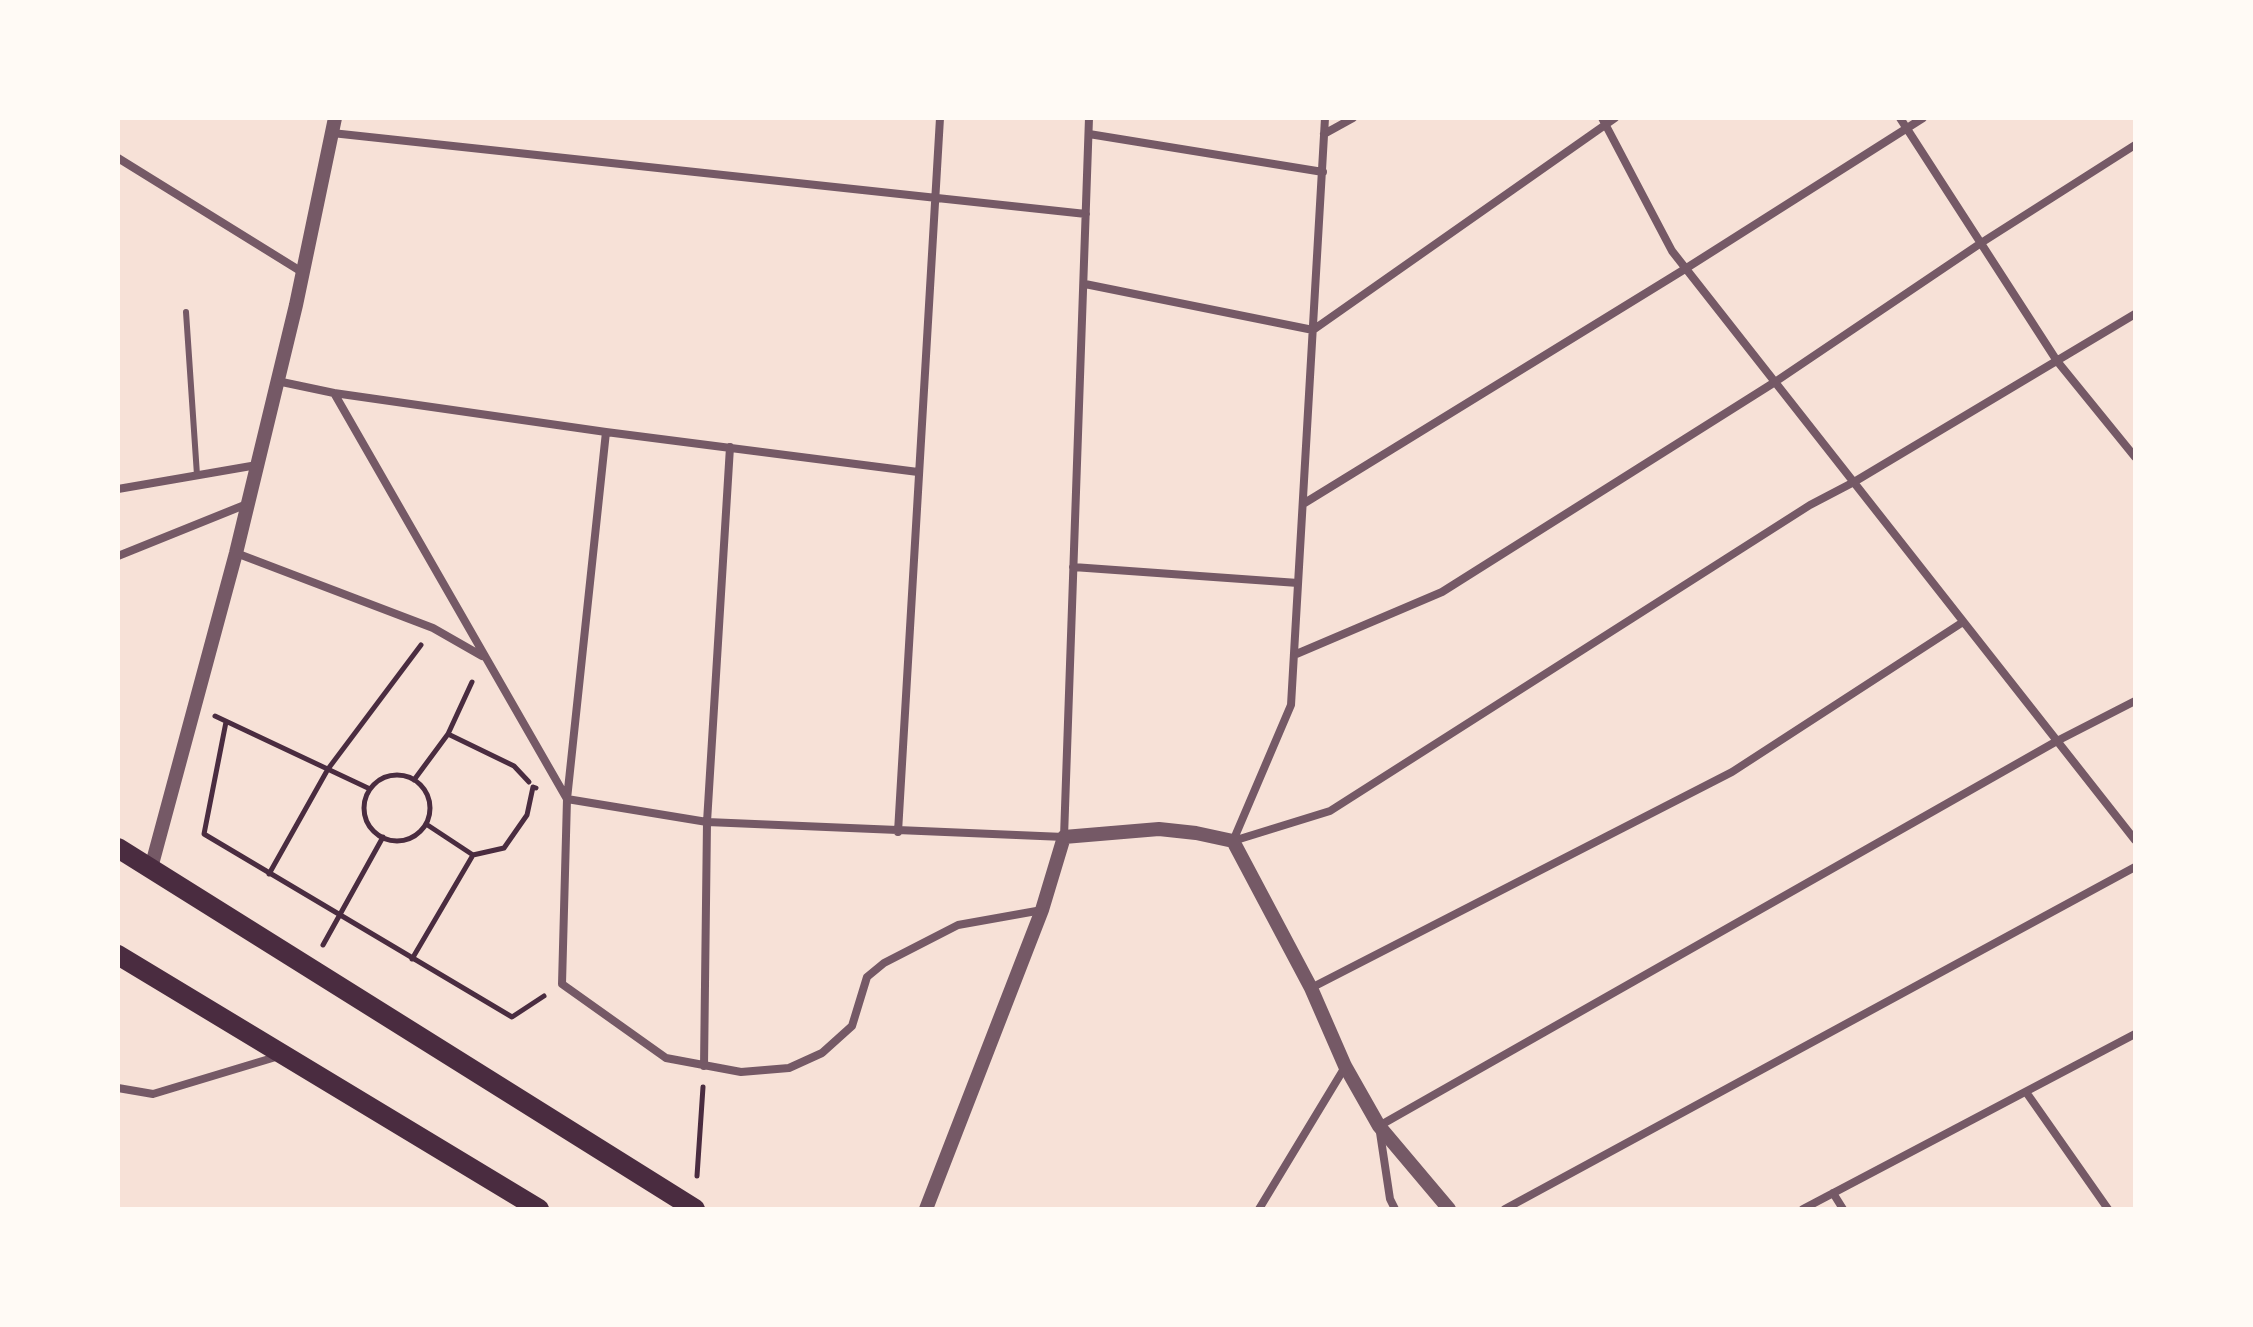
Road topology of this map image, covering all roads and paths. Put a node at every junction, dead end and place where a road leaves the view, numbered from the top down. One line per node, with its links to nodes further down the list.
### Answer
1 (940, 118): 16 (street)
2 (1089, 118): 11 (street)
3 (1325, 118): 12 (street)
4 (1353, 118): 12 (street)
5 (1615, 118): 8 (street)
6 (1900, 118): 10 (street)
7 (1923, 118): 10 (street)
8 (1603, 121): 19 (street); 24 (street)
9 (333, 126): 16 (street); 20 (street)
10 (1906, 128): 18 (street); 19 (street)
11 (1089, 134): 15 (street); 17 (street)
12 (1324, 134): 15 (street)
13 (2135, 145): 18 (street)
14 (118, 158): 20 (street)
15 (1323, 172): 24 (street)
16 (935, 197): 17 (street); 33 (street)
17 (1086, 214): 21 (street)
18 (1981, 243): 25 (street); 27 (street)
19 (1685, 269): 27 (street); 38 (street)
20 (302, 272): 26 (street)
21 (1085, 284): 24 (street); 41 (street)
22 (186, 312): 34 (lane)
23 (2135, 314): 25 (street)
24 (1313, 330): 38 (street)
25 (2057, 361): 31 (street); 35 (street)
26 (277, 381): 28 (street); 32 (street)
27 (1775, 382): 35 (street); 45 (street)
28 (334, 393): 29 (street); 46 (street)
29 (606, 432): 30 (street); 56 (street)
30 (730, 447): 33 (street); 57 (street)
31 (2135, 457)
32 (258, 465): 34 (street); 37 (street)
33 (918, 472): 59 (street)
34 (197, 475): 36 (street)
35 (1854, 482): 43 (street); 63 (street)
36 (118, 489)
37 (247, 504): 39 (street); 40 (street)
38 (1303, 504): 42 (street)
39 (236, 553): 44 (street); 48 (street)
40 (118, 556)
41 (1073, 567): 42 (street); 61 (street)
42 (1298, 583): 45 (street)
43 (1963, 622): 51 (street); 75 (street)
44 (433, 628): 46 (street); 52 (path)
45 (1294, 655): 63 (street)
46 (484, 657): 50 (path); 56 (street)
47 (2135, 701): 51 (street)
48 (194, 707): 49 (path); 67 (street)
49 (226, 722): 52 (path); 68 (path)
50 (448, 734): 53 (path); 54 (path)
51 (2057, 741): 62 (street); 82 (street)
52 (328, 769): 55 (path); 68 (path)
53 (414, 780): 55 (path); 58 (path)
54 (533, 787): 56 (path); 65 (path)
55 (370, 789): 60 (path)
56 (567, 799): 57 (street); 74 (street)
57 (707, 822): 59 (street); 78 (street)
58 (426, 824): 60 (path); 65 (path)
59 (898, 832): 61 (street)
60 (383, 837): 70 (path)
61 (1064, 837): 63 (street); 69 (street)
62 (2135, 840)
63 (1233, 841): 75 (street)
64 (118, 848): 67 (main road)
65 (473, 855): 72 (path)
66 (2135, 867): 91 (street)
67 (151, 868): 73 (main road)
68 (269, 874): 70 (path)
69 (1042, 910): 78 (street); 87 (street)
70 (339, 916): 72 (path); 73 (path)
71 (118, 955): 77 (main road)
72 (412, 959): 74 (path)
73 (310, 967): 86 (main road)
74 (562, 984): 78 (street)
75 (1311, 988): 79 (street)
76 (2135, 1034): 81 (street)
77 (283, 1054): 80 (street); 85 (main road)
78 (704, 1066): 83 (path)
79 (1345, 1066): 82 (street); 88 (street)
80 (118, 1088)
81 (2026, 1092): 84 (street); 94 (street)
82 (1379, 1126): 89 (street); 90 (street)
83 (697, 1177)
84 (1833, 1193): 92 (street); 93 (street)
85 (528, 1206)
86 (695, 1209)
87 (926, 1209)
88 (1259, 1209)
89 (1395, 1209)
90 (1449, 1209)
91 (1505, 1209)
92 (1803, 1209)
93 (1843, 1209)
94 (2108, 1209)

